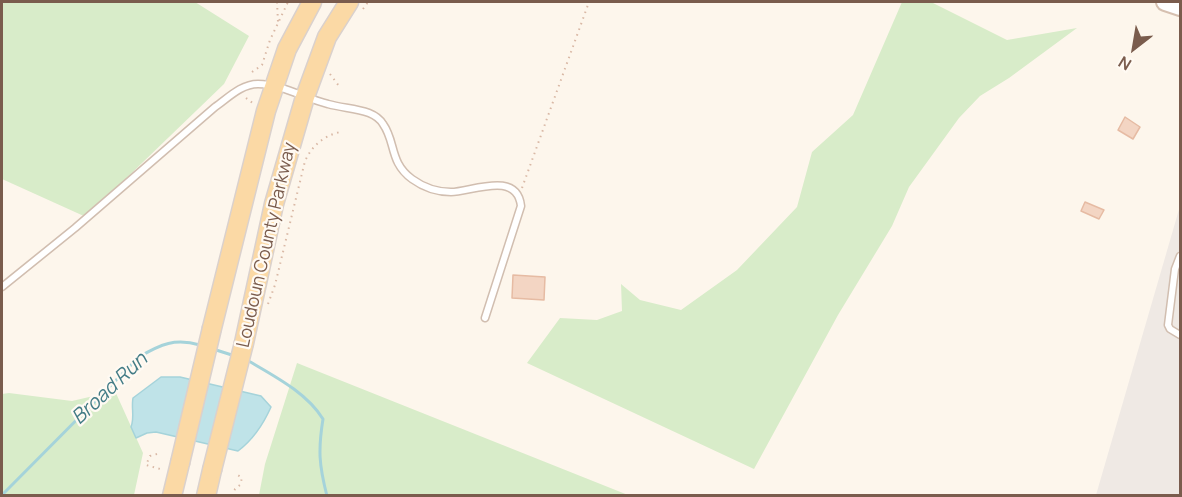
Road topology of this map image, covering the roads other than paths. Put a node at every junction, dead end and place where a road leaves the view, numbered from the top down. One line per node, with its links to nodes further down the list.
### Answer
1 (312, 2): 5 (main road, Loudoun County Parkway)
2 (1165, 2): 4 (main road)
3 (355, 6): 6 (main road, Loudoun County Parkway)
4 (1180, 7)
5 (274, 86): 6 (lane); 8 (lane); 11 (main road, Loudoun County Parkway, bridge)
6 (305, 97): 9 (lane); 12 (main road, Loudoun County Parkway, bridge)
7 (1180, 256): 10 (lane)
8 (2, 287)
9 (485, 318)
10 (1180, 335)
11 (172, 495)
12 (206, 495)

